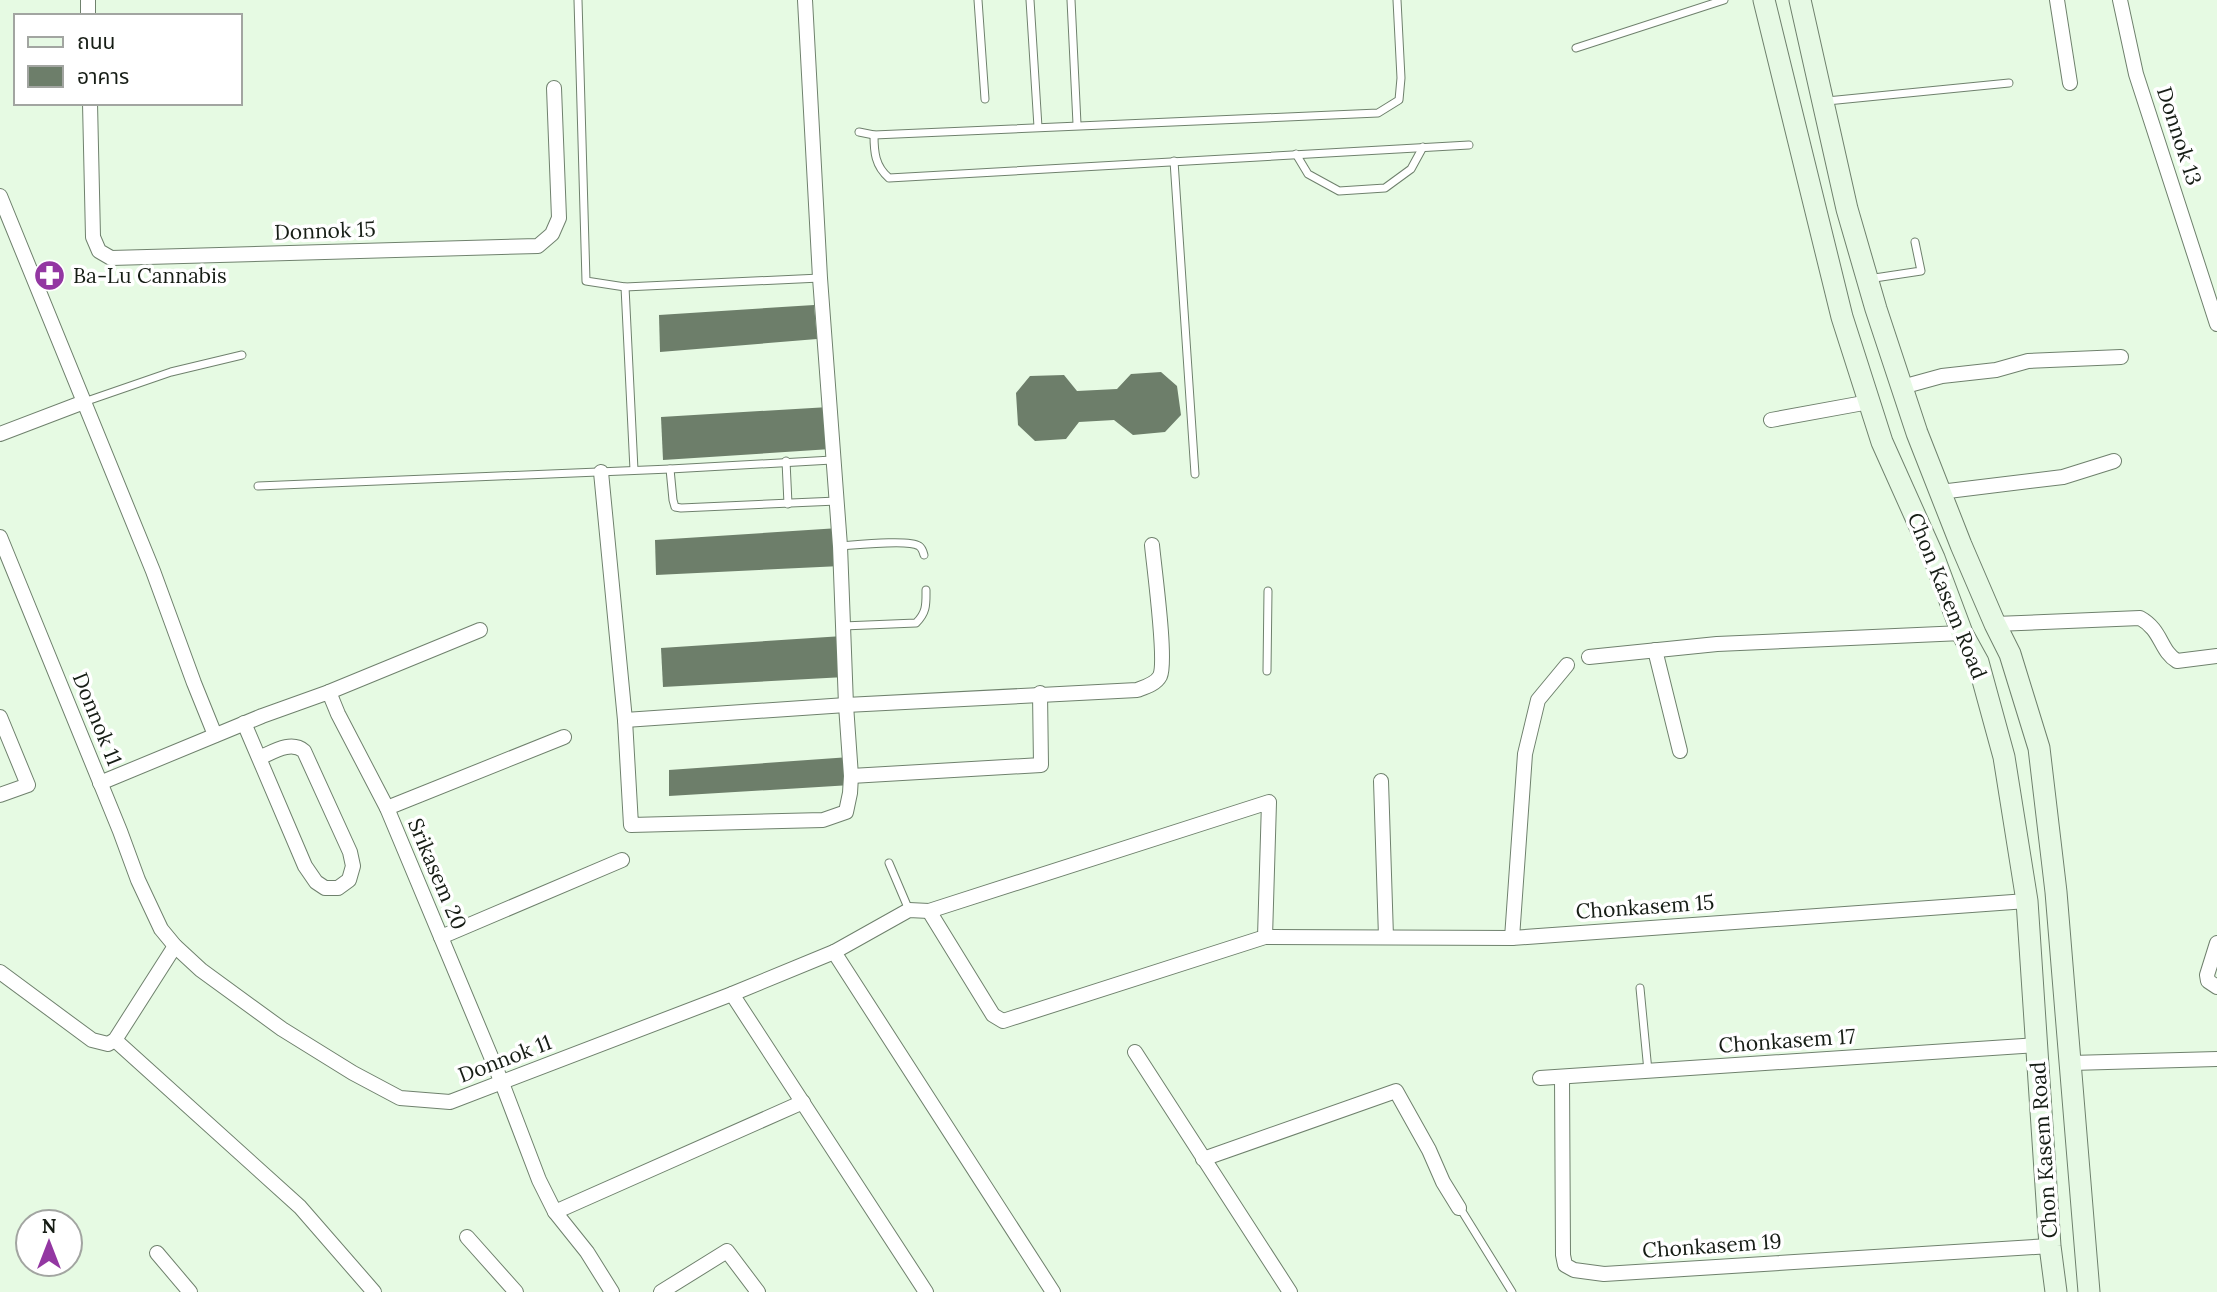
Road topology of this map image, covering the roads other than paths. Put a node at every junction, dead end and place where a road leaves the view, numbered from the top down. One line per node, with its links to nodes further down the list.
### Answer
1 (578, 0): 31 (lane)
2 (805, 0): 29 (street)
3 (978, 0): 16 (lane)
4 (1030, 0): 20 (lane)
5 (1071, 0): 19 (lane)
6 (1397, 0): 19 (lane)
7 (1724, 0): 12 (lane)
8 (1764, 0): 37 (main road, Chon Kasem Road)
9 (1800, 0): 17 (main road, Chon Kasem Road)
10 (2057, 0): 14 (street)
11 (2119, 0): 32 (street, Donnok 13)
12 (1576, 48)
13 (2009, 83): 17 (lane)
14 (2070, 83)
15 (554, 88): 18 (street, Donnok 15)
16 (985, 99)
17 (1823, 102): 30 (main road, Chon Kasem Road)
18 (90, 105)
19 (1077, 124): 20 (lane)
20 (1038, 127): 22 (lane)
21 (859, 132): 22 (lane)
22 (874, 135): 26 (lane)
23 (1469, 145): 24 (lane)
24 (1423, 147): 25 (lane); 25 (lane)
25 (1296, 154): 26 (lane)
26 (1174, 161): 46 (lane)
27 (0, 196): 36 (street)
28 (1915, 242): 30 (lane)
29 (820, 278): 31 (lane); 40 (street)
30 (1867, 279): 35 (main road, Chon Kasem Road)
31 (625, 287): 44 (lane)
32 (2217, 324)
33 (242, 355): 36 (lane)
34 (2121, 357): 35 (street)
35 (1902, 387): 48 (main road, Chon Kasem Road)
36 (84, 402): 39 (street); 72 (street)
37 (1869, 402): 38 (street); 60 (main road, Chon Kasem Road)
38 (1771, 420)
39 (0, 435)
40 (832, 460): 41 (lane); 49 (street)
41 (786, 461): 43 (lane); 50 (lane)
42 (2114, 461): 48 (street)
43 (670, 469): 44 (lane); 50 (lane)
44 (634, 470): 45 (lane)
45 (601, 472): 47 (lane); 70 (street)
46 (1195, 474)
47 (258, 486)
48 (1940, 492): 57 (main road, Chon Kasem Road)
49 (837, 501): 50 (lane); 53 (street)
50 (788, 504)
51 (0, 537): 78 (street, Donnok 11)
52 (1152, 544): 67 (street)
53 (840, 546): 54 (lane); 58 (street)
54 (924, 555)
55 (926, 590): 58 (lane)
56 (1268, 591): 65 (lane)
57 (1995, 624): 62 (street); 101 (main road, Chon Kasem Road)
58 (843, 626): 68 (street)
59 (480, 630): 66 (street)
60 (1962, 633): 61 (street); 83 (main road, Chon Kasem Road)
61 (1655, 650): 63 (street); 74 (street)
62 (2217, 656)
63 (1589, 657)
64 (1567, 665): 89 (street)
65 (1267, 671)
66 (329, 692): 71 (street); 80 (street, Srikasem 20)
67 (1040, 693): 68 (street); 76 (street)
68 (846, 705): 70 (street); 76 (street)
69 (0, 717): 79 (street)
70 (625, 720): 76 (street)
71 (244, 723): 72 (street); 75 (street)
72 (215, 735): 78 (street)
73 (564, 737): 80 (street)
74 (1680, 751)
75 (259, 758): 75 (street)
76 (851, 776)
77 (1381, 781): 88 (street)
78 (100, 783): 91 (street, Donnok 11)
79 (0, 795)
80 (387, 808): 86 (street, Srikasem 20)
81 (622, 860): 86 (street)
82 (889, 863): 84 (lane)
83 (2027, 901): 89 (street, Chonkasem 15); 98 (main road, Chon Kasem Road)
84 (909, 910): 85 (street); 92 (street, Donnok 11)
85 (929, 911): 87 (street, Chonkasem 15); 87 (street)
86 (441, 937): 105 (street, Srikasem 20)
87 (1265, 937): 88 (street, Chonkasem 15)
88 (1386, 937): 89 (street, Chonkasem 15)
89 (1512, 938)
90 (2217, 943): 94 (street)
91 (175, 946): 97 (street); 105 (street, Donnok 11)
92 (834, 952): 96 (street, Donnok 11); 120 (street)
93 (0, 972): 97 (street)
94 (2217, 987)
95 (1640, 988): 102 (lane)
96 (732, 994): 105 (street, Donnok 11); 106 (street)
97 (115, 1040): 114 (street)
98 (2037, 1045): 102 (street, Chonkasem 17); 111 (main road, Chon Kasem Road)
99 (1135, 1052): 107 (street)
100 (2217, 1059): 101 (street)
101 (2071, 1063): 124 (main road, Chon Kasem Road)
102 (1648, 1072): 103 (street, Chonkasem 17)
103 (1562, 1077): 104 (street, Chonkasem 17); 111 (street, Chonkasem 19)
104 (1540, 1078)
105 (502, 1083): 109 (street, Srikasem 20)
106 (803, 1102): 109 (street); 119 (street)
107 (1203, 1159): 108 (street); 121 (street)
108 (1459, 1208): 122 (lane)
109 (555, 1212): 116 (street, Srikasem 20)
110 (467, 1237): 115 (street)
111 (2050, 1246): 123 (main road, Chon Kasem Road)
112 (156, 1253): 113 (street)
113 (190, 1292)
114 (374, 1292)
115 (516, 1292)
116 (612, 1292)
117 (661, 1292): 118 (street)
118 (758, 1292)
119 (926, 1292)
120 (1053, 1292)
121 (1290, 1292)
122 (1512, 1292)
123 (2056, 1292)
124 (2089, 1292)

